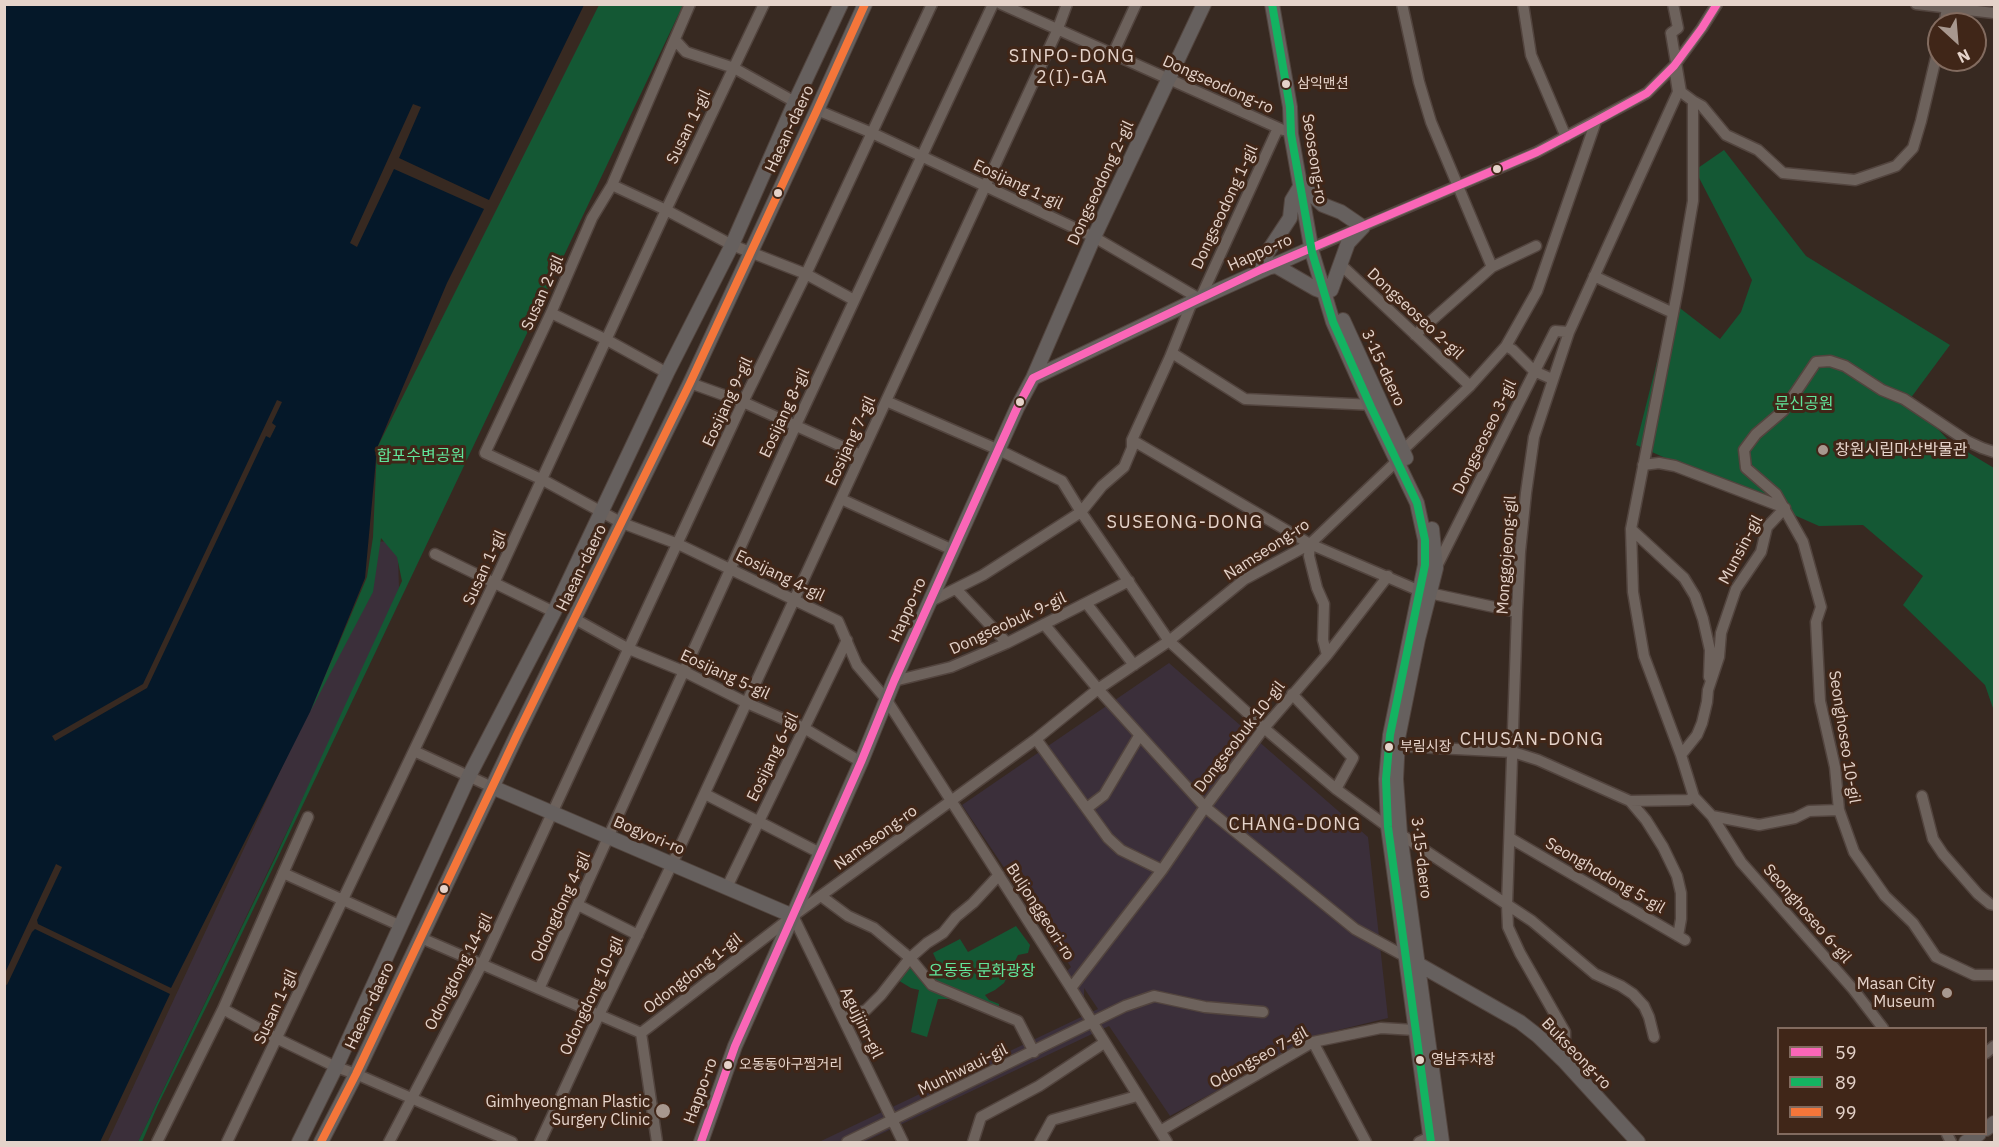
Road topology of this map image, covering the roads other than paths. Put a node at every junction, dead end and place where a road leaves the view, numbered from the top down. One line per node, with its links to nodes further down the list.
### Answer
1 (690, 4): 20 (street, Susan 2-gil)
2 (764, 4): 23 (street, Susan 1-gil)
3 (841, 4): 26 (main road, Haean-daero)
4 (865, 4): 28 (main road, Haean-daero)
5 (932, 4): 31 (street, Eosijang 9-gil)
6 (993, 4): 34 (street, Eosijang 8-gil)
7 (1000, 4): 19 (street, Dongseodong-ro)
8 (1067, 4): 19 (street, Eosijang 7-gil)
9 (1136, 4): 21 (street)
10 (1204, 4): 25 (main road, Dongseodong 2-gil)
11 (1272, 4): 32 (main road, Seoseong-ro)
12 (1402, 4): 37 (street)
13 (1523, 4): 33 (street)
14 (1673, 4): 22 (street)
15 (1717, 4): 22 (street)
16 (1916, 4): 17 (street)
17 (1948, 6): 18 (street)
18 (1995, 13)
19 (1057, 31): 21 (street, Dongseodong-ro); 38 (street, Eosijang 7-gil)
20 (675, 40): 23 (street); 35 (street, Susan 2-gil)
21 (1112, 56): 25 (street, Dongseodong-ro)
22 (1676, 63): 27 (street); 29 (street); 50 (street, Monggojeong-gil)
23 (734, 68): 26 (street); 39 (street, Susan 1-gil)
24 (1933, 72): 27 (street)
25 (1168, 79): 30 (street, Dongseodong-ro); 41 (main road, Dongseodong 2-gil)
26 (795, 102): 42 (main road, Haean-daero)
27 (1693, 102): 55 (street)
28 (817, 110): 31 (street, Eosijang 1-gil); 45 (main road, Haean-daero)
29 (1596, 121): 33 (street); 59 (street, Namseong-ro)
30 (1278, 128): 32 (street, Dongseodong-ro); 53 (street, Dongseodong 1-gil)
31 (872, 133): 34 (street, Eosijang 1-gil); 49 (street, Eosijang 9-gil)
32 (1291, 134): 36 (main road, Seoseong-ro)
33 (1566, 137): 37 (street)
34 (922, 156): 38 (street, Eosijang 1-gil); 52 (street, Eosijang 8-gil)
35 (612, 185): 39 (street); 54 (street, Susan 2-gil)
36 (1301, 185): 40 (main road); 44 (main road, Seoseong-ro); 48 (main road)
37 (1458, 185): 40 (street); 47 (street)
38 (985, 186): 41 (street, Eosijang 1-gil); 67 (street, Eosijang 7-gil)
39 (666, 210): 42 (street); 58 (street, Susan 1-gil)
40 (1363, 227): 44 (street); 46 (main road)
41 (1094, 237): 53 (street, Eosijang 1-gil); 63 (main road, Dongseodong 2-gil)
42 (732, 245): 45 (street); 62 (main road, Haean-daero)
43 (1536, 246): 47 (street)
44 (1312, 248): 48 (main road, Happo-ro); 51 (main road, 3·15-daero)
45 (750, 252): 49 (street); 65 (main road, Haean-daero)
46 (1340, 264): 51 (main road); 57 (street, Dongseoseo 2-gil)
47 (1492, 267): 57 (street)
48 (1262, 269): 51 (main road); 53 (main road, Happo-ro)
49 (806, 274): 52 (street); 68 (street, Eosijang 9-gil)
50 (1594, 276): 55 (street); 56 (street, Monggojeong-gil)
51 (1328, 291): 69 (main road, 3·15-daero)
52 (854, 300): 70 (street, Eosijang 8-gil)
53 (1196, 300): 60 (street, Dongseodong 1-gil); 63 (main road, Happo-ro)
54 (550, 313): 58 (street); 77 (street, Susan 2-gil)
55 (1673, 313): 76 (street)
56 (1569, 332): 61 (street, Dongseoseo 3-gil); 64 (street, Monggojeong-gil)
57 (1415, 335): 66 (street, Dongseoseo 2-gil)
58 (607, 340): 62 (street); 77 (street, Susan 1-gil)
59 (1506, 346): 61 (street); 66 (street, Namseong-ro)
60 (1172, 353): 69 (street); 71 (street, Dongseodong 1-gil)
61 (1534, 371): 64 (street); 88 (street, Dongseoseo 3-gil)
62 (667, 373): 80 (main road, Haean-daero)
63 (1033, 378): 72 (main road, Happo-ro)
64 (1552, 379): 99 (street, Monggojeong-gil)
65 (690, 383): 68 (street); 82 (main road, Haean-daero)
66 (1470, 386): 75 (street, Namseong-ro)
67 (886, 401): 72 (street); 74 (street, Eosijang 7-gil)
68 (743, 402): 70 (street); 84 (street, Eosijang 9-gil)
69 (1376, 405): 75 (main road, 3·15-daero)
70 (796, 424): 74 (street); 89 (street, Eosijang 8-gil)
71 (1132, 440): 81 (street, Dongseodong 1-gil); 85 (street)
72 (999, 450): 81 (street); 86 (main road, Happo-ro)
73 (1995, 452): 79 (street, Munsin-gil)
74 (861, 454): 78 (street, Eosijang 7-gil)
75 (1400, 455): 85 (street, Namseong-ro); 88 (main road, 3·15-daero); 94 (main road, 3·15-daero)
76 (1643, 465): 79 (street); 83 (street)
77 (543, 480): 80 (street, Susan 2-gil); 92 (street, Susan 1-gil)
78 (841, 499): 86 (street); 95 (street, Eosijang 7-gil)
79 (1785, 508): 111 (street, Munsin-gil); 134 (street, Seonghoseo 10-gil)
80 (602, 512): 82 (street, Susan 2-gil); 98 (main road, Haean-daero)
81 (1081, 512): 91 (street); 93 (street, Dongseodong 1-gil)
82 (622, 523): 84 (street, Eosijang 4-gil); 100 (main road, Haean-daero)
83 (1631, 529): 111 (street); 122 (street)
84 (678, 544): 89 (street, Eosijang 4-gil); 105 (street, Eosijang 9-gil)
85 (1310, 544): 90 (street); 103 (street, Namseong-ro); 106 (street)
86 (953, 550): 96 (main road, Happo-ro)
87 (435, 554): 92 (street)
88 (1436, 568): 94 (main road, 3·15-daero)
89 (731, 569): 95 (street, Eosijang 4-gil); 108 (street, Eosijang 8-gil)
90 (1388, 576): 94 (street); 106 (street, Dongseobuk 10-gil)
91 (1129, 581): 97 (street, Dongseobuk 9-gil); 103 (street)
92 (494, 584): 98 (street); 120 (street, Susan 1-gil)
93 (956, 589): 96 (street, Dongseodong 1-gil); 104 (street)
94 (1425, 592): 99 (street); 119 (main road, 3·15-daero); 139 (main road, 3·15-daero)
95 (794, 600): 102 (street, Eosijang 4-gil); 114 (street, Eosijang 7-gil)
96 (931, 601): 109 (main road, Happo-ro)
97 (1086, 604): 101 (street, Dongseobuk 9-gil); 107 (street)
98 (554, 612): 124 (main road, Haean-daero)
99 (1518, 612): 121 (street, Monggojeong-gil)
100 (575, 619): 105 (street, Eosijang 5-gil); 125 (main road, Haean-daero)
101 (1044, 624): 104 (street, Dongseobuk 9-gil); 110 (street)
102 (847, 640): 113 (street, Eosijang 4-gil); 115 (street, Eosijang 6-gil)
103 (1169, 641): 107 (street, Namseong-ro); 116 (street)
104 (1007, 643): 109 (street, Dongseobuk 9-gil)
105 (629, 648): 108 (street, Eosijang 5-gil); 135 (street, Eosijang 9-gil)
106 (1328, 655): 112 (street, Dongseobuk 10-gil)
107 (1134, 665): 110 (street, Namseong-ro)
108 (683, 671): 114 (street, Eosijang 5-gil); 140 (street, Eosijang 8-gil)
109 (894, 681): 113 (main road, Happo-ro)
110 (1098, 689): 117 (street); 118 (street, Namseong-ro)
111 (1708, 690): 122 (street, Munsin-gil)
112 (1292, 694): 116 (street, Dongseobuk 10-gil); 126 (street)
113 (886, 699): 123 (main road, Happo-ro); 130 (street, Buljonggeori-ro)
114 (747, 703): 115 (street, Eosijang 5-gil); 127 (street, Eosijang 7-gil)
115 (804, 728): 123 (street, Eosijang 5-gil); 138 (street, Eosijang 6-gil)
116 (1264, 728): 126 (street); 132 (street, Dongseobuk 10-gil)
117 (1139, 736): 132 (street); 133 (street)
118 (1036, 739): 130 (street, Namseong-ro); 133 (street)
119 (1398, 746): 121 (street); 139 (main road, 3·15-daero)
120 (414, 751): 124 (street); 149 (street, Susan 1-gil)
121 (1513, 752): 131 (street); 141 (street, Monggojeong-gil)
122 (1681, 755): 128 (street)
123 (861, 762): 142 (main road, Happo-ro)
124 (469, 776): 125 (street); 154 (main road, Haean-daero)
125 (492, 787): 135 (main road, Bogyori-ro); 156 (main road, Haean-daero)
126 (1336, 789): 139 (street)
127 (705, 794): 138 (street); 143 (street, Eosijang 7-gil)
128 (1694, 796): 131 (street); 136 (street, Seonghoseo 6-gil)
129 (1922, 796): 152 (street)
130 (951, 801): 146 (street, Buljonggeori-ro); 148 (street, Namseong-ro)
131 (1630, 801): 141 (street, Seonghodong 5-gil)
132 (1205, 807): 144 (street, Dongseobuk 10-gil); 157 (street)
133 (1087, 808): 144 (street)
134 (1839, 810): 136 (street); 161 (street, Seonghoseo 10-gil)
135 (553, 813): 140 (main road, Bogyori-ro); 160 (street, Odongdong 14-gil)
136 (1712, 816): 169 (street, Seonghoseo 6-gil)
137 (308, 817): 145 (street)
138 (759, 821): 142 (street); 147 (street, Eosijang 6-gil)
139 (1394, 830): 151 (street); 157 (main road, 3·15-daero); 159 (main road, 3·15-daero)
140 (609, 837): 143 (main road, Bogyori-ro); 150 (street, Odongdong 4-gil)
141 (1510, 838): 151 (street, Monggojeong-gil)
142 (820, 853): 153 (main road, Happo-ro)
143 (672, 864): 147 (main road, Bogyori-ro); 155 (street, Odongdong 10-gil)
144 (1162, 870): 162 (street, Dongseobuk 10-gil)
145 (283, 873): 149 (street); 164 (street)
146 (999, 875): 158 (street); 162 (street, Buljonggeori-ro)
147 (727, 887): 153 (main road, Bogyori-ro)
148 (821, 897): 153 (street, Namseong-ro); 158 (street)
149 (343, 900): 154 (street); 173 (street, Susan 1-gil)
150 (578, 905): 155 (street); 163 (street, Odongdong 4-gil)
151 (1507, 905): 172 (street); 177 (street, Monggojeong-gil)
152 (1995, 905)
153 (793, 916): 167 (street, Agujjim-gil); 171 (street, Odongdong 1-gil); 193 (main road, Happo-ro)
154 (401, 926): 178 (main road, Haean-daero)
155 (638, 935): 166 (street, Odongdong 10-gil)
156 (421, 938): 160 (street); 179 (main road, Haean-daero)
157 (1405, 956): 159 (street); 170 (main road, 3·15-daero)
158 (910, 958): 167 (street); 176 (street)
159 (1418, 963): 177 (main road, Bukseong-ro); 185 (main road, 3·15-daero)
160 (482, 964): 163 (street); 181 (street, Odongdong 14-gil)
161 (1995, 975)
162 (1071, 988): 168 (street, Buljonggeori-ro)
163 (539, 989): 166 (street)
164 (223, 1009): 173 (street); 184 (street)
165 (1263, 1012): 168 (street, Munhwaui-gil)
166 (599, 1015): 171 (street); 191 (street, Odongdong 10-gil)
167 (843, 1019): 182 (street, Agujjim-gil)
168 (1092, 1023): 174 (street, Buljonggeori-ro); 176 (street, Munhwaui-gil)
169 (1881, 1027)
170 (1415, 1030): 175 (street, Odongseo 7-gil); 185 (main road, 3·15-daero)
171 (641, 1033): 192 (street, Odongdong 1-gil)
172 (1654, 1037)
173 (278, 1039): 178 (street); 186 (street, Susan 1-gil)
174 (1104, 1042): 180 (street, Buljonggeori-ro); 196 (street)
175 (1314, 1042): 183 (street, Odongseo 7-gil); 199 (street)
176 (1034, 1052): 182 (street, Munhwaui-gil)
177 (1565, 1062): 200 (main road, Bukseong-ro)
178 (336, 1067): 179 (street); 187 (main road, Haean-daero)
179 (356, 1074): 181 (street); 188 (main road, Haean-daero)
180 (1137, 1096): 183 (street, Buljonggeori-ro); 197 (street)
181 (412, 1098): 189 (street, Odongdong 14-gil); 190 (street)
182 (892, 1122): 194 (street, Munhwaui-gil); 195 (street, Agujjim-gil)
183 (1160, 1131): 198 (street, Buljonggeori-ro)
184 (161, 1141)
185 (1430, 1141)
186 (227, 1143)
187 (299, 1143)
188 (321, 1143)
189 (389, 1143)
190 (512, 1143)
191 (540, 1143)
192 (657, 1143)
193 (700, 1143)
194 (847, 1143)
195 (903, 1143)
196 (973, 1143)
197 (1040, 1143)
198 (1167, 1143)
199 (1366, 1143)
200 (1638, 1143)

